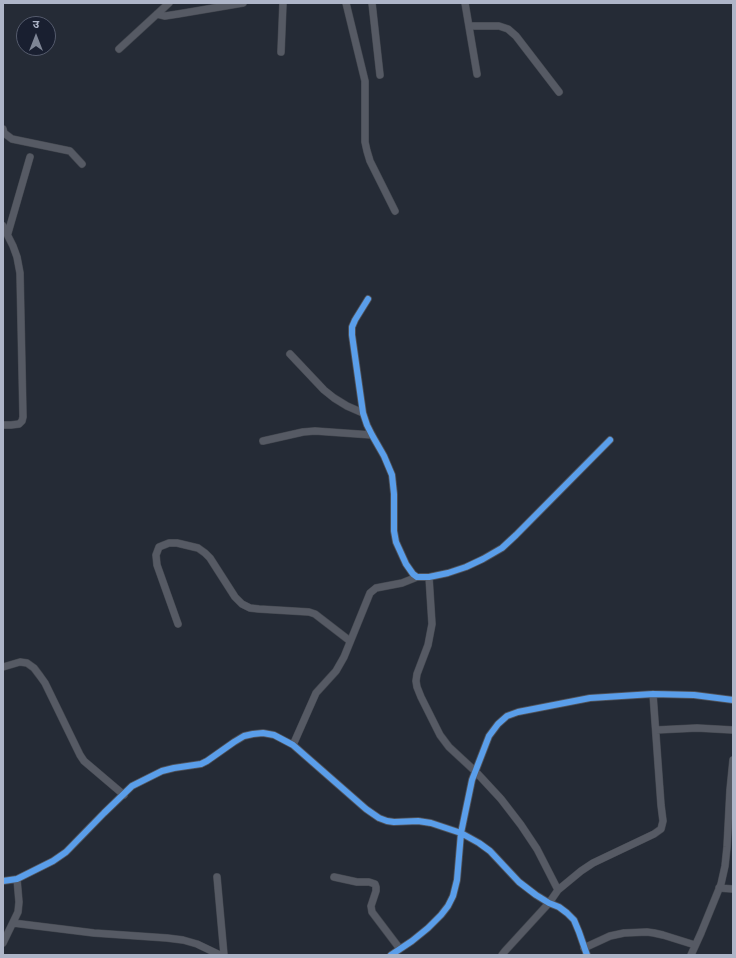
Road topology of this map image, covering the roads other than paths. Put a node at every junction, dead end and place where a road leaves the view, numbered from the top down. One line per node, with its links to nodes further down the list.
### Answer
1 (169, 3): 7 (street)
2 (243, 3): 7 (street)
3 (283, 3): 10 (street)
4 (346, 3): 17 (street)
5 (372, 3): 12 (street)
6 (465, 3): 8 (street)
7 (157, 14): 9 (street)
8 (469, 26): 11 (street); 13 (street)
9 (119, 48)
10 (280, 52)
11 (477, 74)
12 (380, 75)
13 (559, 92)
14 (3, 129): 16 (street)
15 (30, 157): 19 (street)
16 (82, 164)
17 (395, 211)
18 (3, 226): 19 (street)
19 (8, 233): 23 (street)
20 (368, 299): 22 (street)
21 (290, 354): 22 (street)
22 (363, 413): 24 (street)
23 (3, 425)
24 (372, 435): 26 (street); 27 (street)
25 (610, 440): 28 (street)
26 (263, 441)
27 (417, 577): 28 (street); 30 (street)
28 (429, 577): 38 (street)
29 (178, 624): 30 (street)
30 (350, 641): 36 (street)
31 (3, 667): 39 (street)
32 (653, 694): 33 (street); 34 (street); 38 (street)
33 (733, 700)
34 (656, 730): 35 (street); 47 (street)
35 (733, 730)
36 (293, 744): 39 (street); 40 (street)
37 (733, 760): 45 (street)
38 (476, 772): 40 (street); 47 (street)
39 (124, 795): 43 (street)
40 (461, 833): 48 (street); 52 (street)
41 (217, 877): 55 (street)
42 (334, 877): 52 (street)
43 (16, 879): 44 (street); 49 (street)
44 (3, 881)
45 (720, 888): 46 (street); 51 (street)
46 (733, 889)
47 (558, 890): 48 (street)
48 (549, 903): 53 (street); 57 (street)
49 (13, 923): 50 (street); 54 (street)
50 (3, 943)
51 (695, 945): 53 (street); 58 (street)
52 (400, 949): 56 (street)
53 (585, 952)
54 (220, 955)
55 (224, 955)
56 (391, 955)
57 (502, 955)
58 (691, 955)

